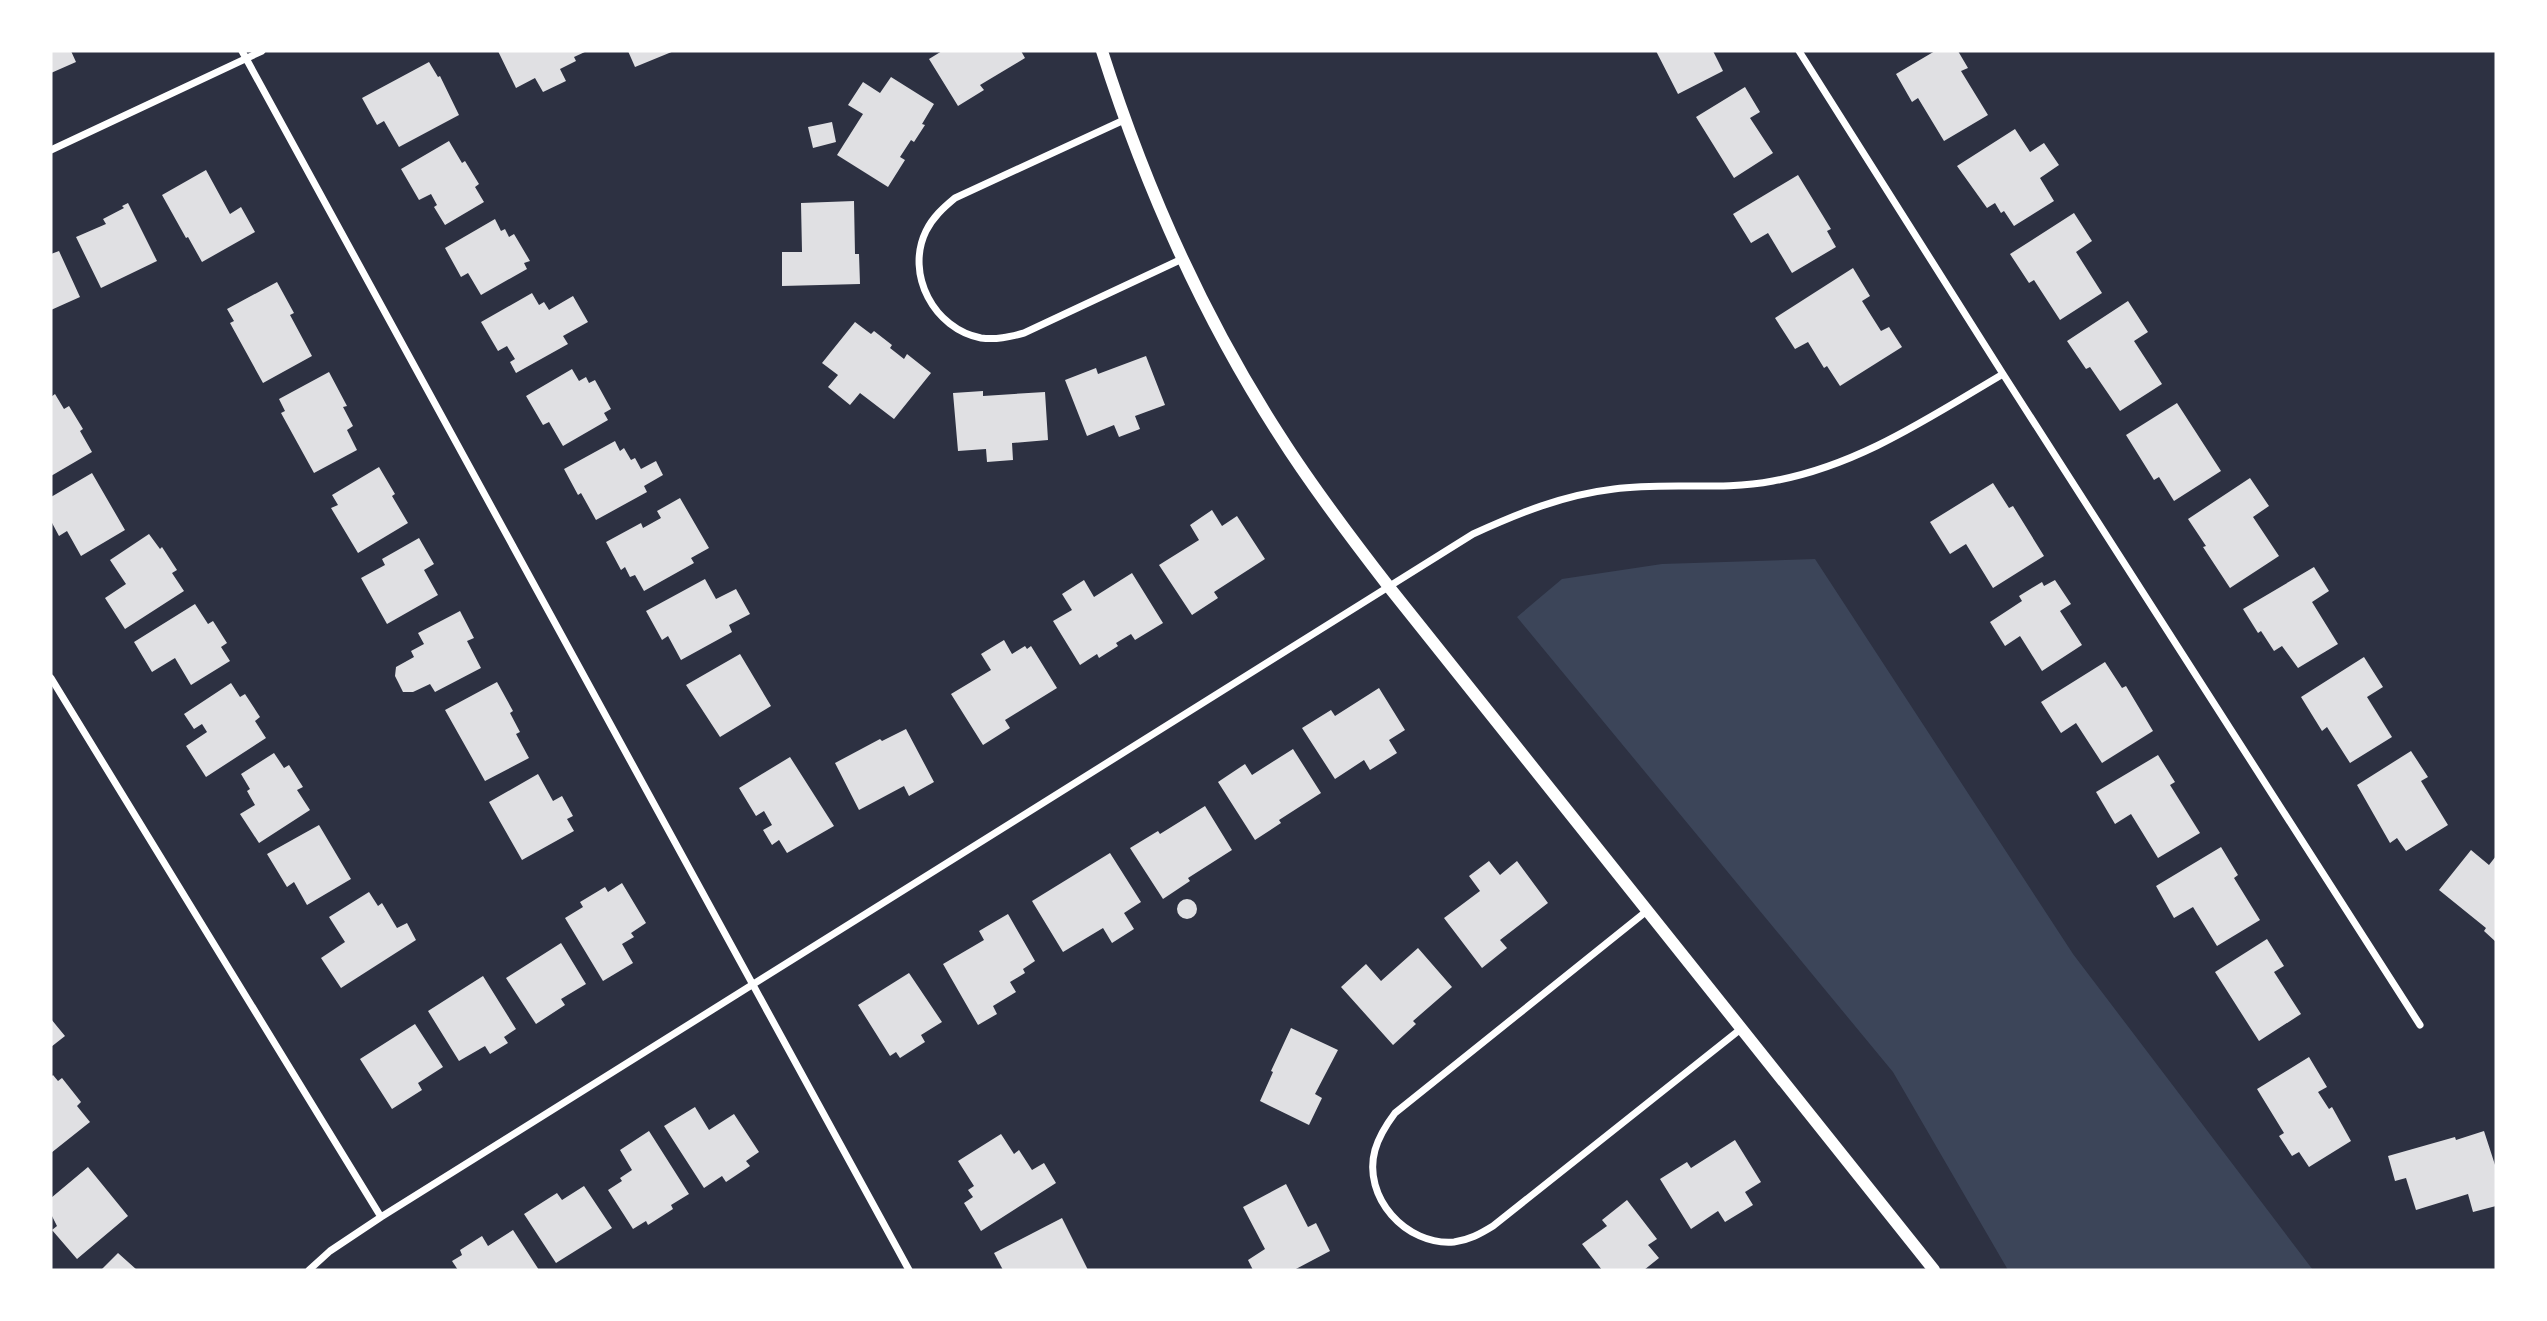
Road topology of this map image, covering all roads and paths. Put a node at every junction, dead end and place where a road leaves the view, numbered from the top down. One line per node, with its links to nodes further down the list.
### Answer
1 (262, 51): 4 (street)
2 (1102, 51): 5 (street)
3 (1799, 51): 8 (street)
4 (244, 54): 6 (street); 12 (street)
5 (1124, 120): 7 (street); 7 (street)
6 (51, 150)
7 (1182, 259): 9 (street)
8 (2003, 374): 9 (street); 13 (street)
9 (1390, 587): 11 (street); 12 (street)
10 (51, 678): 15 (street)
11 (1648, 910): 14 (street); 14 (street)
12 (753, 983): 15 (street); 17 (street)
13 (2420, 1025)
14 (1742, 1028): 18 (street)
15 (381, 1217): 16 (street)
16 (309, 1270)
17 (909, 1270)
18 (1934, 1270)

